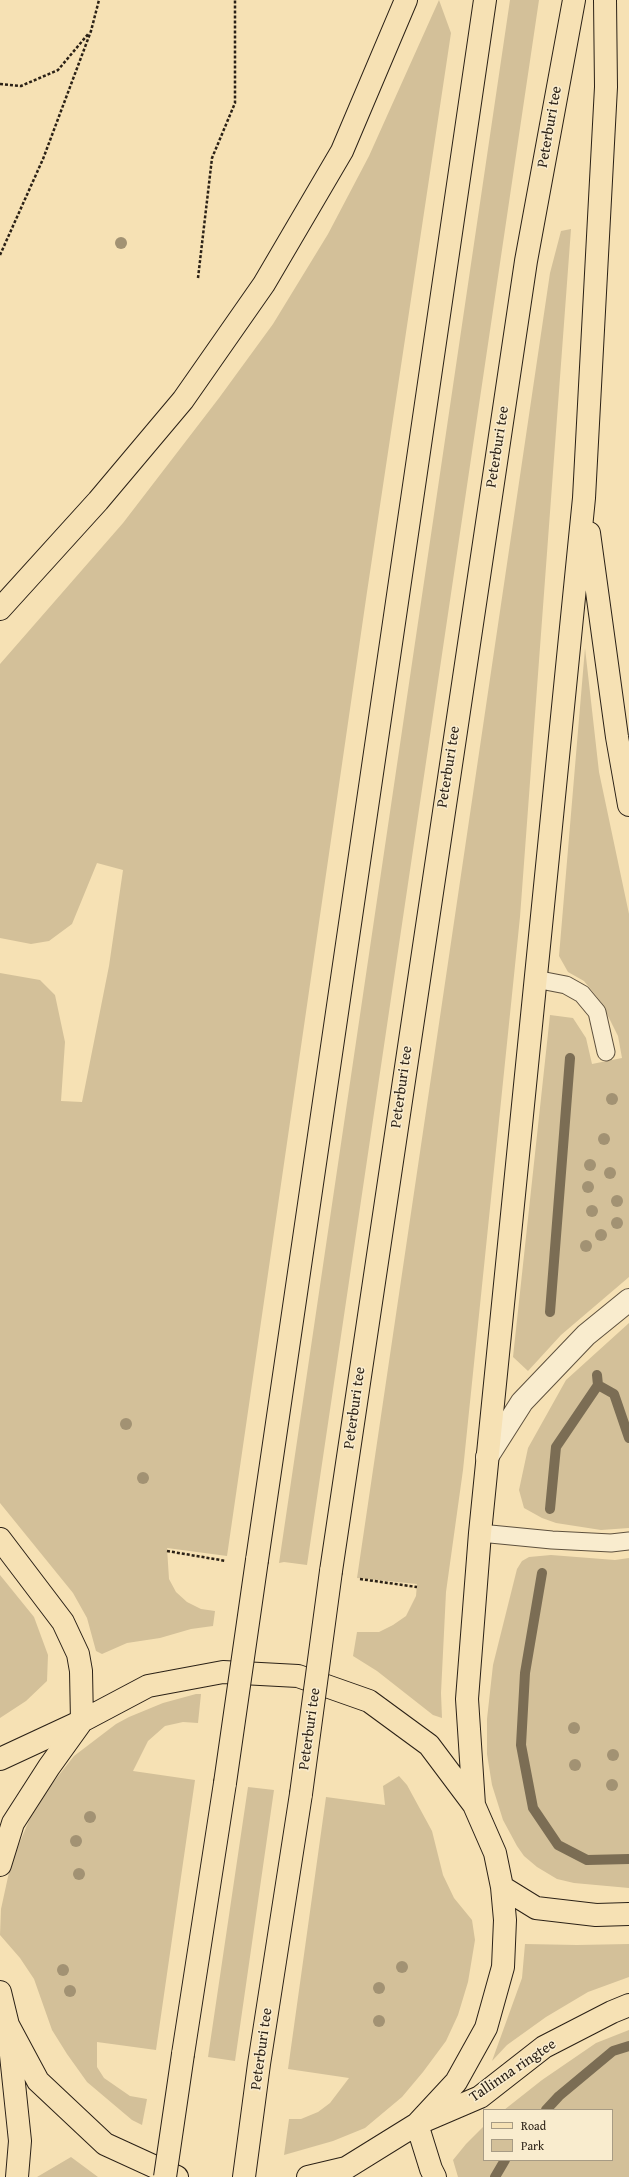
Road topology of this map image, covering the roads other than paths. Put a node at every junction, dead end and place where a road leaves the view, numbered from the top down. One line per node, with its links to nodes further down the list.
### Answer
1 (406, 0): 6 (main road)
2 (485, 0): 26 (main road, bridge)
3 (574, 0): 28 (main road, Peterburi tee, bridge)
4 (605, 0): 5 (main road)
5 (584, 498): 7 (main road); 8 (main road)
6 (0, 609)
7 (629, 805)
8 (535, 979): 9 (lane); 11 (main road)
9 (606, 1052)
10 (629, 1300): 11 (street)
11 (487, 1457): 12 (main road)
12 (480, 1533): 14 (lane); 17 (main road)
13 (0, 1539): 15 (main road)
14 (629, 1541)
15 (82, 1722): 16 (main road); 17 (main road); 18 (main road)
16 (0, 1759)
17 (474, 1804): 19 (main road)
18 (0, 1865)
19 (502, 1887): 20 (main road); 24 (main road)
20 (629, 1914)
21 (0, 1992): 23 (main road)
22 (629, 2005): 24 (main road, Tallinna ringtee)
23 (8, 2025): 25 (main road); 27 (main road)
24 (417, 2124): 29 (main road); 30 (main road)
25 (17, 2177)
26 (165, 2177)
27 (177, 2177)
28 (244, 2177)
29 (308, 2177)
30 (435, 2177)

